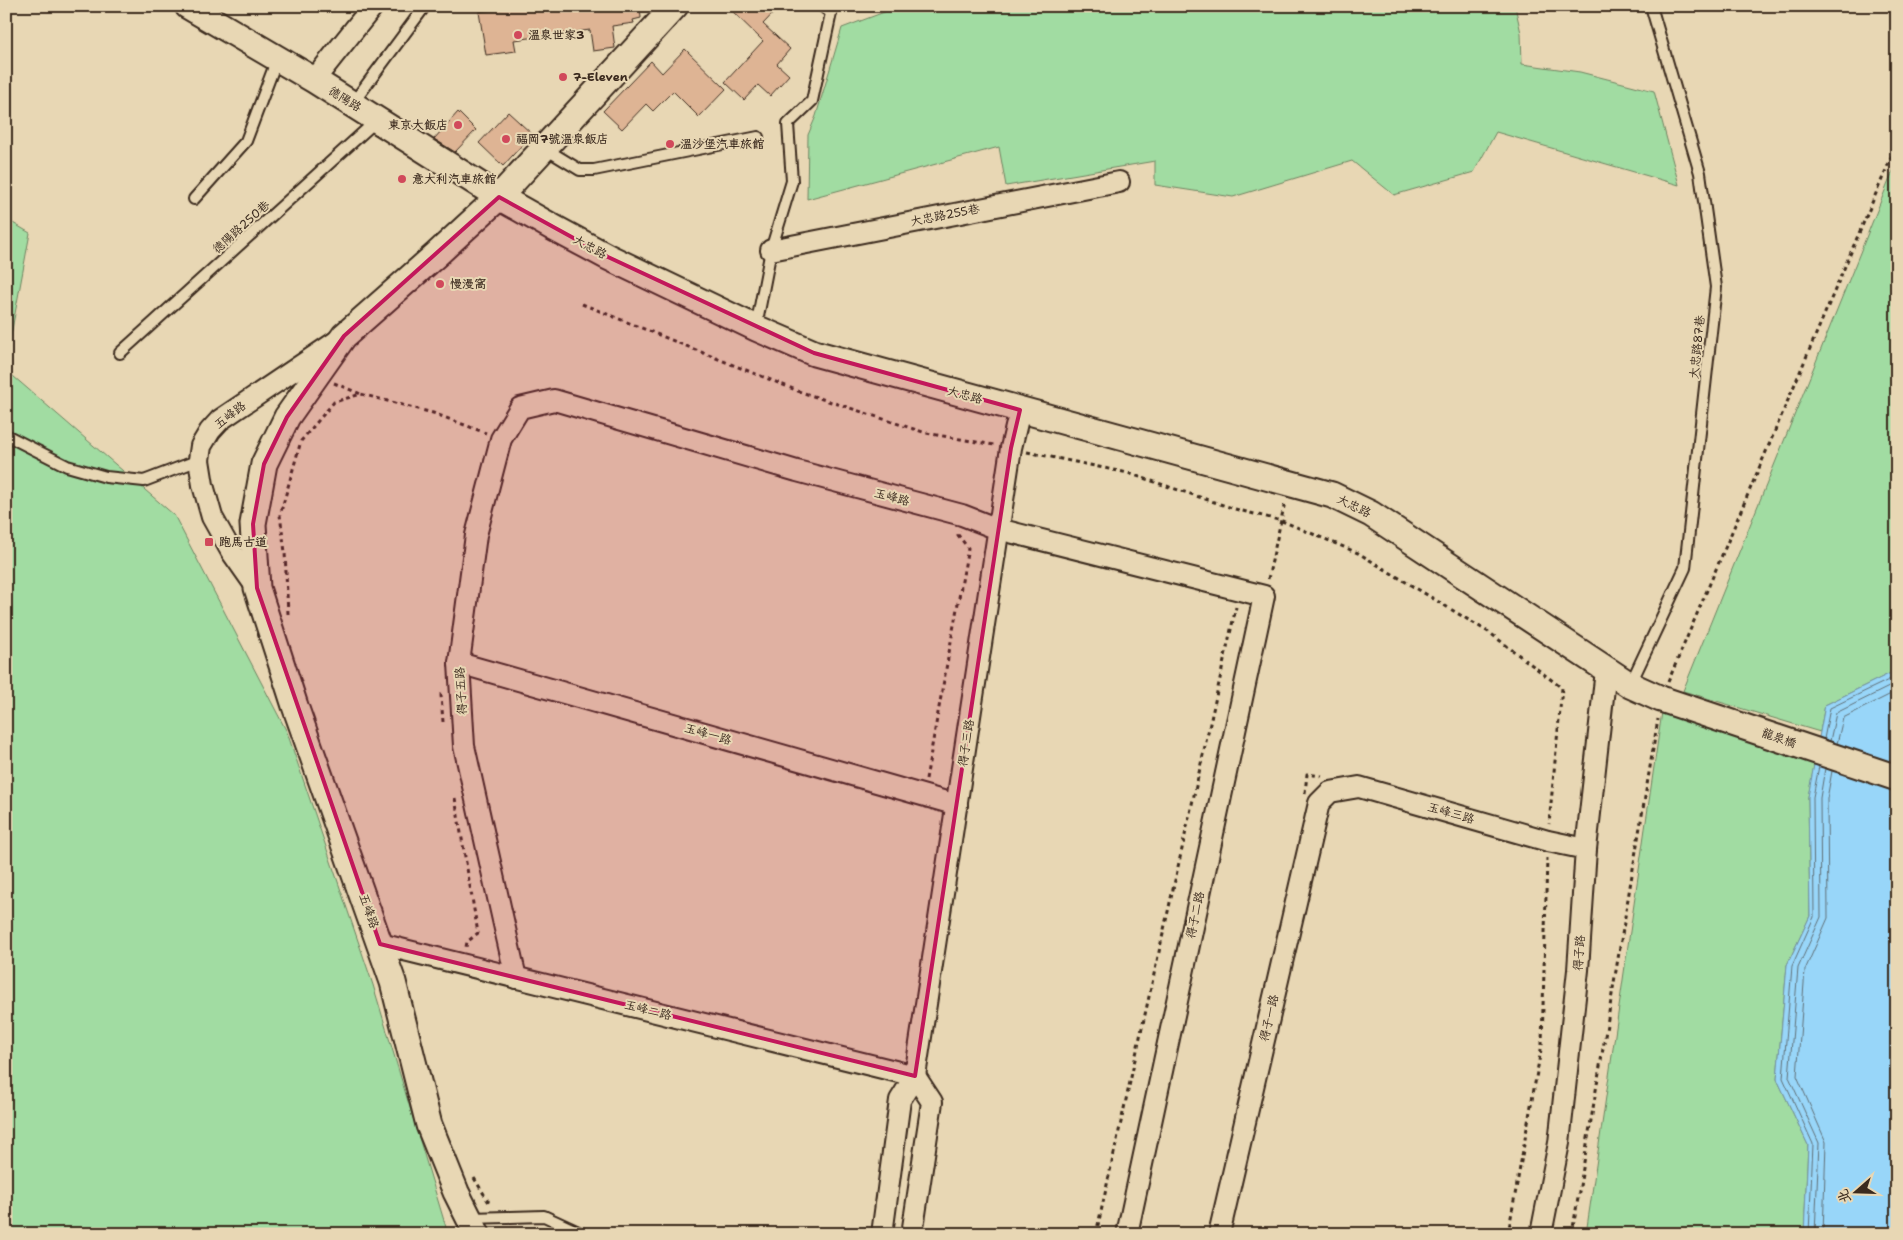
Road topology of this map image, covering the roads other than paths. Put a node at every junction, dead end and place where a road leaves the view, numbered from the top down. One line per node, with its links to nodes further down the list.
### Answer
1 (188, 6): 7 (street, 德陽路)
2 (373, 6): 8 (street)
3 (425, 6): 9 (lane)
4 (675, 6): 12 (street)
5 (822, 6): 16 (lane)
6 (1651, 6): 29 (lane, 大忠路87巷)
7 (277, 58): 8 (street, 德陽路); 15 (lane)
8 (314, 80): 9 (street, 德陽路)
9 (353, 103): 10 (street, 德陽路)
10 (378, 119): 14 (street, 德陽路); 19 (lane, 德陽路250巷)
11 (758, 136): 12 (lane)
12 (543, 148): 14 (street)
13 (1119, 182): 16 (street, 大忠路255巷)
14 (498, 197): 17 (street, 大忠路); 18 (street, 五峰路)
15 (194, 199)
16 (772, 250): 17 (lane)
17 (756, 328): 21 (street, 大忠路)
18 (344, 336): 23 (street, 五峰路); 25 (street, 五峰路)
19 (120, 353)
20 (520, 408): 24 (street, 玉峰路); 27 (street, 得子五路)
21 (1020, 410): 24 (street, 得子三路); 28 (street, 大忠路)
22 (6, 435): 23 (lane)
23 (199, 460): 25 (street, 五峰路)
24 (998, 529): 26 (street, 玉峰路); 33 (street, 得子三路)
25 (257, 588): 35 (street, 五峰路)
26 (1256, 594): 42 (street, 得子二路)
27 (460, 663): 33 (street, 玉峰一路); 36 (street, 得子五路)
28 (1606, 670): 29 (street, 大忠路); 34 (street, 得子路)
29 (1630, 685): 30 (street, 大忠路)
30 (1661, 699): 31 (street, 龍泉橋)
31 (1897, 778)
32 (1319, 803): 34 (street, 玉峰三路); 43 (street, 得子一路)
33 (957, 805): 37 (street, 得子三路)
34 (1586, 849): 44 (street, 得子路)
35 (380, 944): 36 (street, 玉峰二路); 38 (street, 五峰路)
36 (516, 978): 37 (street, 玉峰二路)
37 (916, 1076): 40 (street); 41 (street)
38 (473, 1226): 39 (lane)
39 (583, 1234)
40 (882, 1234)
41 (912, 1234)
42 (1127, 1234)
43 (1219, 1234)
44 (1541, 1234)

